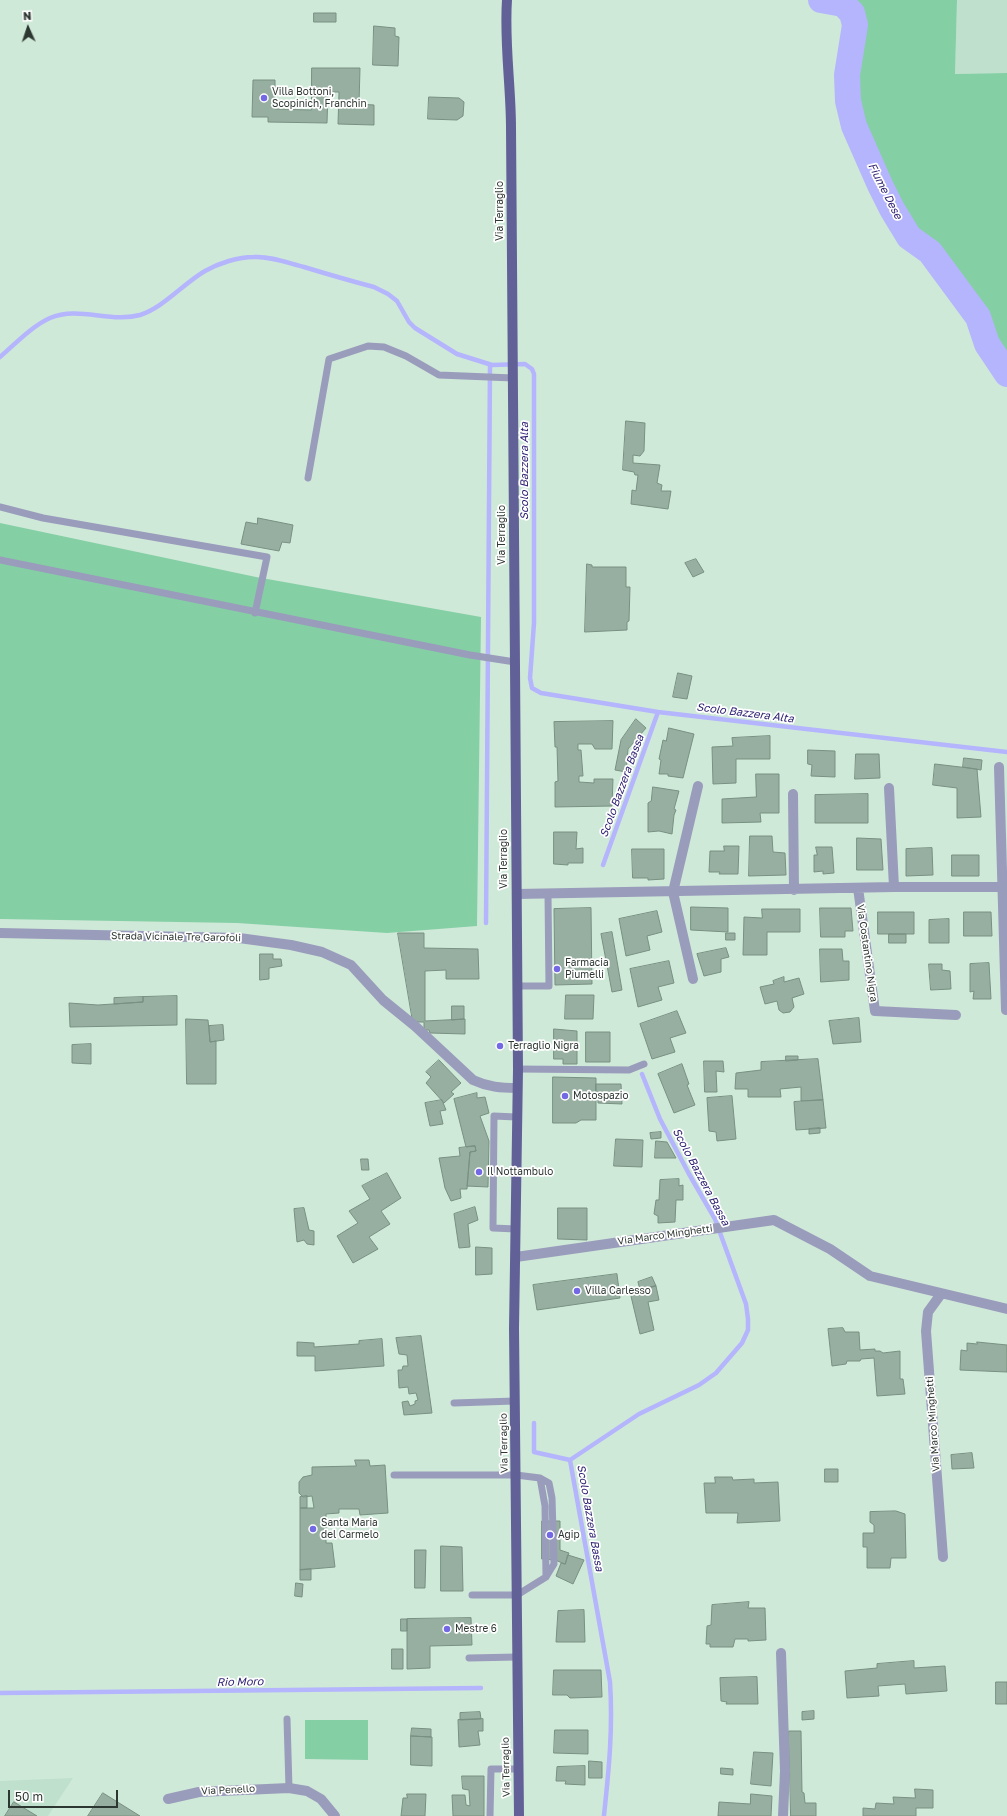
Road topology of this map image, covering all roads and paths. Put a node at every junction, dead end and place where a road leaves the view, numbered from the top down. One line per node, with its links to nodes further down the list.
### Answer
1 (507, 0): 2 (main road, Via Terraglio)
2 (513, 375): 3 (lane); 7 (main road, Via Terraglio)
3 (308, 478)
4 (0, 507): 6 (lane)
5 (0, 560): 6 (lane)
6 (255, 613): 7 (lane)
7 (515, 662): 17 (main road, Via Terraglio)
8 (999, 767): 13 (street)
9 (698, 786): 16 (street)
10 (888, 788): 12 (street)
11 (793, 794): 15 (street)
12 (894, 887): 13 (street); 14 (street)
13 (1005, 887): 22 (street)
14 (858, 888): 15 (street); 23 (street, Via Costantino Nigra)
15 (794, 890): 16 (street)
16 (673, 892): 18 (street); 20 (street)
17 (517, 894): 18 (street); 21 (main road, Via Terraglio)
18 (548, 894): 21 (lane)
19 (0, 933): 26 (street, Strada Vicinale Tre Garofoli)
20 (693, 979)
21 (517, 986): 25 (main road, Via Terraglio)
22 (1006, 1010)
23 (956, 1015)
24 (644, 1064): 25 (lane)
25 (518, 1069): 26 (main road, Via Terraglio)
26 (517, 1088): 27 (main road, Via Terraglio)
27 (516, 1116): 28 (main road, Via Terraglio); 28 (lane)
28 (516, 1229): 29 (main road, Via Terraglio)
29 (516, 1257): 30 (street, Via Marco Minghetti); 32 (main road, Via Terraglio)
30 (941, 1294): 31 (street, Via Marco Minghetti); 36 (street, Via Marco Minghetti)
31 (1007, 1309)
32 (515, 1401): 33 (lane); 34 (main road, Via Terraglio)
33 (454, 1403)
34 (516, 1474): 35 (lane); 38 (main road, Via Terraglio); 38 (lane)
35 (394, 1475)
36 (943, 1557)
37 (472, 1595): 38 (lane)
38 (517, 1595): 40 (main road, Via Terraglio)
39 (780, 1652): 49 (street)
40 (517, 1657): 41 (lane); 43 (main road, Via Terraglio)
41 (469, 1658)
42 (286, 1719): 44 (lane)
43 (518, 1769): 47 (lane); 48 (main road, Via Terraglio)
44 (289, 1788): 45 (street, Via Penello); 46 (street, Via Penello)
45 (168, 1799)
46 (335, 1816)
47 (490, 1816)
48 (519, 1816)
49 (783, 1816)

